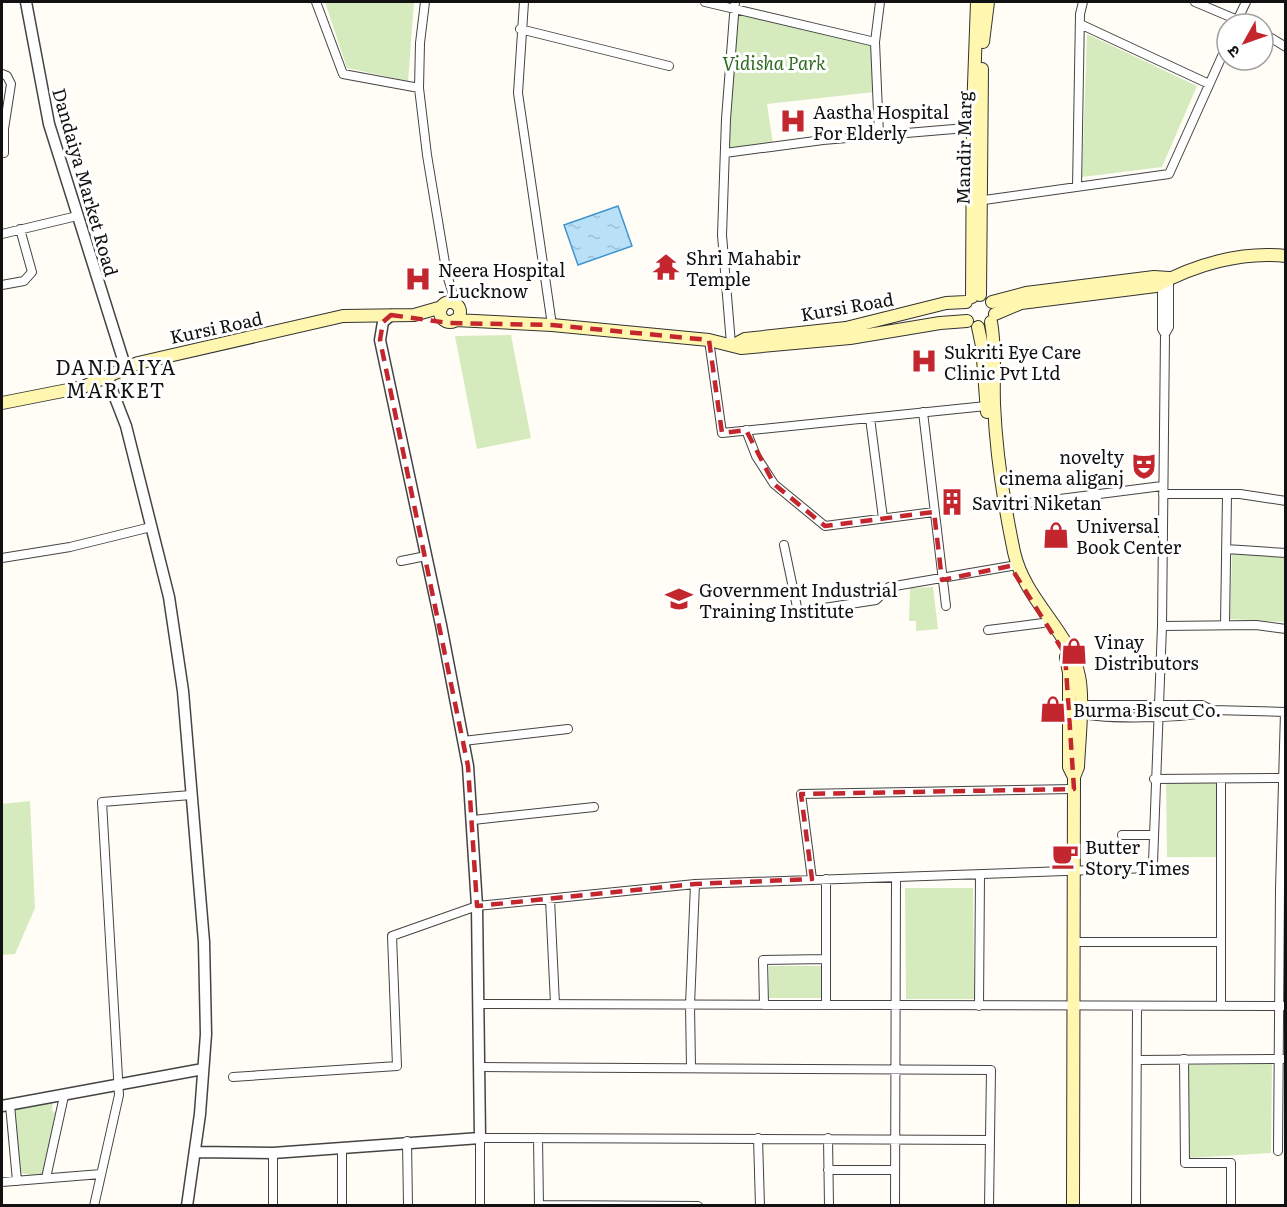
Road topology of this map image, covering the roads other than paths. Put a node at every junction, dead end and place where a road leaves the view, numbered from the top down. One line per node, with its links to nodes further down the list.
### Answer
1 (26, 2): 27 (street, Dandaiya Market Road)
2 (316, 2): 20 (street)
3 (425, 2): 20 (street)
4 (524, 2): 14 (street)
5 (705, 2): 11 (street)
6 (880, 2): 15 (street)
7 (977, 2): 21 (main road)
8 (988, 2): 21 (main road, Mandir Marg)
9 (1083, 2): 13 (street)
10 (1195, 2): 12 (street)
11 (735, 5): 15 (street); 24 (street)
12 (1217, 12)
13 (1080, 24): 19 (street); 25 (street)
14 (520, 29): 16 (street); 38 (street)
15 (875, 42): 22 (street)
16 (669, 66)
17 (1215, 71): 19 (street)
18 (2, 74): 23 (street)
19 (1209, 84): 25 (street)
20 (419, 88): 34 (street)
21 (977, 127): 22 (street); 26 (main road)
22 (879, 135): 24 (street)
23 (4, 153)
24 (725, 153): 40 (street)
25 (1077, 187): 26 (street)
26 (976, 201): 33 (main road)
27 (77, 216): 28 (street); 41 (street, Dandaiya Market Road)
28 (20, 229): 29 (street); 32 (street)
29 (2, 234)
30 (1286, 256): 31 (main road)
31 (1165, 280): 35 (main road); 48 (street)
32 (2, 285)
33 (973, 298): 35 (main road); 37 (main road); 40 (main road, Kursi Road)
34 (450, 311): 36 (main road, Kursi Road); 38 (main road, Kursi Road)
35 (993, 313): 37 (main road, Kursi Road); 51 (main road)
36 (391, 315): 41 (main road, Kursi Road); 58 (street)
37 (972, 324): 40 (main road, Kursi Road); 44 (main road)
38 (552, 325): 39 (main road, Kursi Road)
39 (709, 340): 40 (main road, Kursi Road); 47 (street)
40 (732, 344)
41 (126, 369): 42 (main road, Kursi Road)
42 (108, 376): 43 (main road, Kursi Road); 54 (street)
43 (2, 403)
44 (986, 406): 45 (street); 61 (main road)
45 (923, 412): 46 (street); 52 (street)
46 (870, 418): 47 (street); 53 (street)
47 (746, 430): 53 (street)
48 (1162, 490): 49 (street); 51 (street); 66 (street)
49 (1227, 494): 50 (street); 56 (street)
50 (1286, 501)
51 (1005, 506): 61 (main road)
52 (934, 512): 53 (street); 62 (street)
53 (883, 518)
54 (152, 527): 59 (street); 80 (street)
55 (784, 545): 62 (street)
56 (1226, 549): 57 (street); 65 (street)
57 (1286, 553)
58 (426, 556): 60 (street); 75 (street)
59 (2, 558)
60 (401, 561)
61 (1013, 565): 62 (street); 64 (main road); 70 (main road)
62 (942, 580): 63 (street)
63 (946, 606)
64 (1043, 623): 68 (street); 70 (main road)
65 (1225, 625): 66 (street); 67 (street)
66 (1162, 626): 69 (street)
67 (1286, 629)
68 (988, 630)
69 (1159, 706): 70 (street); 71 (street); 73 (street)
70 (1076, 709): 73 (street); 79 (main road)
71 (1212, 710): 72 (street); 73 (street)
72 (1285, 712): 76 (street)
73 (1159, 717): 77 (street)
74 (568, 729): 75 (street)
75 (463, 741): 82 (street)
76 (1283, 778): 78 (street); 83 (street)
77 (1154, 779): 78 (street); 85 (street)
78 (1221, 780): 95 (street)
79 (1074, 783): 86 (main road); 89 (street)
80 (191, 795): 114 (street); 116 (street)
81 (594, 807): 82 (street)
82 (473, 820): 93 (street)
83 (1284, 828): 107 (street)
84 (1122, 835): 85 (street)
85 (1153, 835): 86 (street)
86 (1074, 873): 87 (street); 94 (main road)
87 (980, 875): 88 (street); 103 (street)
88 (896, 878): 90 (street); 102 (street)
89 (812, 879): 90 (street); 91 (street)
90 (826, 879): 96 (street)
91 (695, 884): 92 (street); 99 (street)
92 (550, 899): 93 (street); 98 (street)
93 (477, 906): 97 (street); 115 (street)
94 (1074, 942): 95 (street); 104 (main road)
95 (1221, 942): 106 (street)
96 (826, 959): 100 (street); 101 (street)
97 (478, 1004): 98 (street); 111 (street)
98 (555, 1004): 99 (street)
99 (690, 1005): 100 (street); 112 (street)
100 (764, 1005): 101 (street)
101 (826, 1005): 102 (street)
102 (896, 1005): 103 (street); 113 (street)
103 (979, 1005): 104 (street)
104 (1074, 1006): 105 (street); 148 (main road)
105 (1137, 1006): 106 (street); 110 (street)
106 (1221, 1006): 107 (street)
107 (1282, 1006): 109 (street)
108 (1184, 1059): 109 (street); 110 (street); 150 (street)
109 (1282, 1059): 127 (street)
110 (1137, 1060): 149 (street)
111 (480, 1067): 112 (street); 119 (street)
112 (691, 1067): 113 (street)
113 (896, 1068): 123 (street); 124 (street)
114 (203, 1069): 116 (street); 128 (street)
115 (233, 1077)
116 (118, 1085): 117 (street); 132 (street)
117 (64, 1096): 118 (street); 133 (street)
118 (6, 1106): 134 (street)
119 (480, 1137): 120 (street); 125 (street); 142 (street)
120 (538, 1138): 121 (street); 136 (street)
121 (758, 1138): 122 (street); 144 (street)
122 (828, 1138): 123 (street); 130 (street)
123 (896, 1138): 124 (street); 131 (street)
124 (990, 1140): 147 (street)
125 (407, 1141): 126 (street); 141 (street)
126 (342, 1149): 129 (street); 140 (street)
127 (1278, 1151)
128 (195, 1152): 129 (street); 138 (street)
129 (273, 1153): 139 (street)
130 (828, 1170): 131 (street); 145 (street)
131 (895, 1170): 146 (street)
132 (101, 1174): 133 (street); 137 (street)
133 (46, 1178): 134 (street)
134 (17, 1181): 135 (street)
135 (2, 1182)
136 (539, 1205): 143 (street)
137 (94, 1206)
138 (187, 1206)
139 (273, 1206)
140 (342, 1206)
141 (408, 1206)
142 (480, 1206)
143 (698, 1206)
144 (760, 1206)
145 (829, 1206)
146 (895, 1206)
147 (989, 1206)
148 (1074, 1206)
149 (1136, 1206)
150 (1231, 1206)

